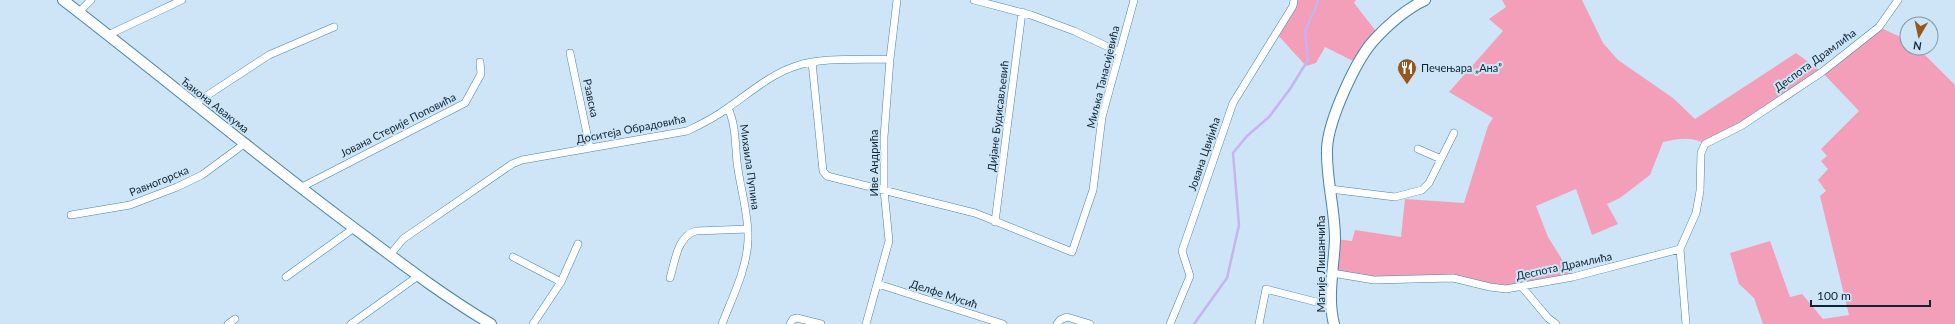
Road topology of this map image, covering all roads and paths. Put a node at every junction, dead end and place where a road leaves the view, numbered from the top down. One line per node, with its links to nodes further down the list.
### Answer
1 (63, 0): 10 (main road, Ђакона Авакума)
2 (91, 0): 10 (street)
3 (182, 0): 13 (street)
4 (897, 0): 16 (street, Иве Андрића)
5 (974, 0): 11 (street)
6 (1134, 0): 14 (street, Миљка Танасијевића)
7 (1294, 0): 57 (street, Јована Цвијића)
8 (1424, 0): 27 (main road, Матије Лишанчића)
9 (1898, 0): 34 (street, Деспота Драмлића)
10 (79, 12): 13 (main road, Ђакона Авакума)
11 (1022, 12): 14 (street); 30 (street, Дијане Будисављевић)
12 (334, 28): 19 (street)
13 (108, 35): 19 (main road, Ђакона Авакума)
14 (1119, 52): 30 (street, Миљка Танасијевића)
15 (570, 53): 23 (street, Рзавска)
16 (890, 59): 18 (street, Доситеја Обрадовића); 28 (street, Иве Андрића)
17 (480, 62): 26 (street, Јована Стерије Поповића)
18 (812, 62): 20 (street, Доситеја Обрадовића); 28 (street)
19 (194, 104): 22 (main road, Ђакона Авакума)
20 (728, 108): 23 (street, Доситеја Обрадовића); 32 (street, Михаила Пупина)
21 (1454, 132): 25 (street)
22 (244, 144): 26 (main road, Ђакона Авакума); 29 (street, Равногорска)
23 (590, 148): 35 (street, Доситеја Обрадовића)
24 (1418, 149): 25 (street)
25 (1441, 159): 27 (street)
26 (300, 188): 31 (main road, Ђакона Авакума)
27 (1330, 189): 37 (main road, Матије Лишанчића)
28 (884, 190): 30 (street); 42 (street, Иве Андрића)
29 (71, 215)
30 (995, 222)
31 (354, 228): 35 (main road, Ђакона Авакума); 39 (street)
32 (748, 229): 40 (street); 50 (street, Михаила Пупина)
33 (578, 244): 41 (street)
34 (1680, 249): 43 (street, Деспота Драмлића); 61 (street)
35 (390, 255): 38 (main road, Ђакона Авакума)
36 (513, 258): 41 (street)
37 (1332, 273): 43 (street, Деспота Драмлића); 44 (main road, Матије Лишанчића)
38 (418, 276): 46 (main road, Ђакона Авакума); 48 (street)
39 (286, 277)
40 (670, 278)
41 (561, 282): 49 (street)
42 (878, 284): 53 (street, Иве Андрића); 54 (street, Делфе Мусић)
43 (1522, 287): 60 (street)
44 (1332, 306): 58 (street); 59 (main road, Матије Лишанчића)
45 (235, 319): 47 (street)
46 (488, 323)
47 (228, 324)
48 (351, 324)
49 (533, 324)
50 (722, 324)
51 (790, 324): 52 (street)
52 (821, 324)
53 (866, 324)
54 (1003, 324)
55 (1057, 324): 56 (street)
56 (1090, 324)
57 (1170, 324)
58 (1259, 324)
59 (1334, 324)
60 (1556, 324)
61 (1686, 324)

